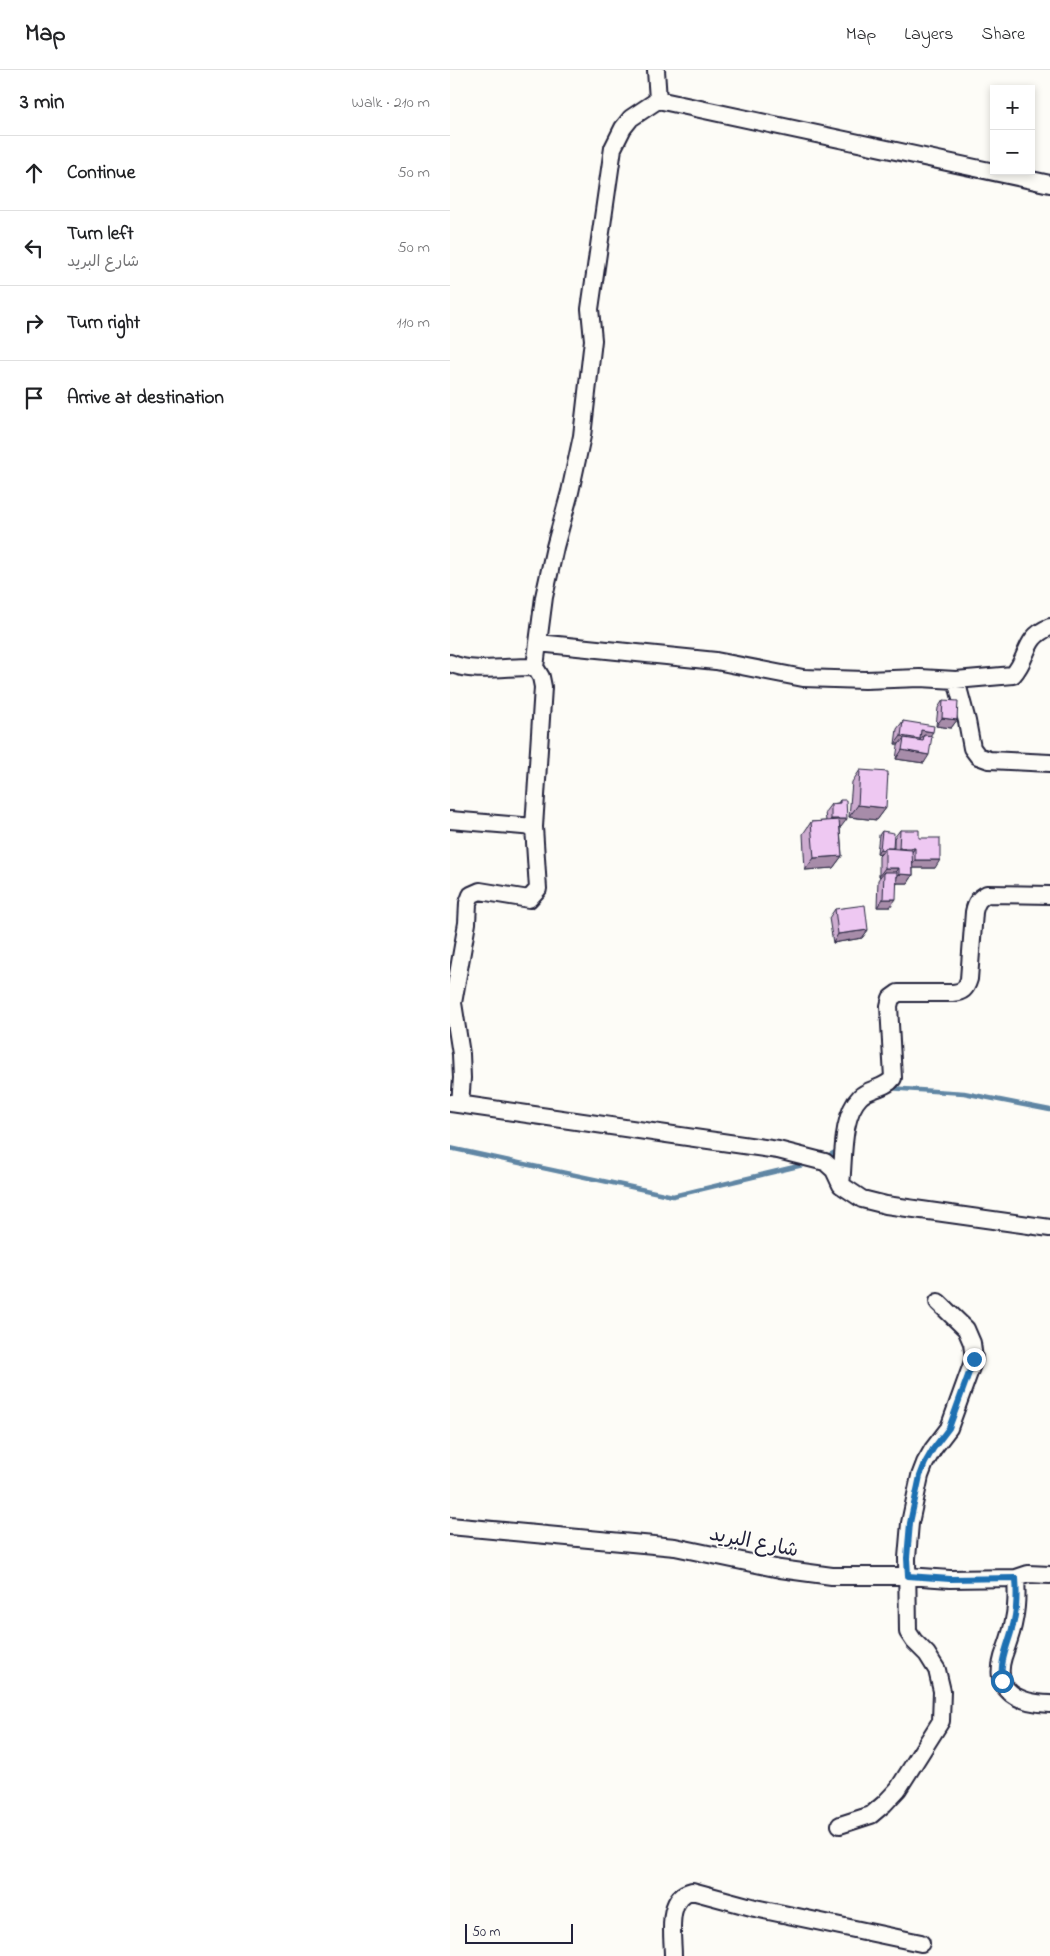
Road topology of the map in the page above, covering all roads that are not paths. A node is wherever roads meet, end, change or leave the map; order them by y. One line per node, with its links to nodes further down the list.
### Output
1 (656, 70): 2 (street)
2 (658, 100): 3 (street); 5 (street)
3 (1050, 184)
4 (1050, 627): 8 (street)
5 (538, 643): 7 (street); 8 (street)
6 (450, 663): 7 (street)
7 (535, 667): 11 (street)
8 (956, 680): 9 (street)
9 (1050, 763)
10 (450, 820): 11 (street)
11 (534, 827): 13 (street)
12 (1050, 895): 15 (street)
13 (451, 1003): 14 (street)
14 (455, 1103): 15 (street)
15 (842, 1184): 16 (street)
16 (1050, 1228)
17 (938, 1302): 20 (street)
18 (450, 1526): 20 (street, شارع البريد)
19 (1050, 1574): 21 (street, شارع البريد)
20 (908, 1576): 21 (street, شارع البريد); 23 (street)
21 (1016, 1578): 22 (street)
22 (1050, 1704)
23 (840, 1825)
24 (921, 1943): 25 (street)
25 (674, 1956)

